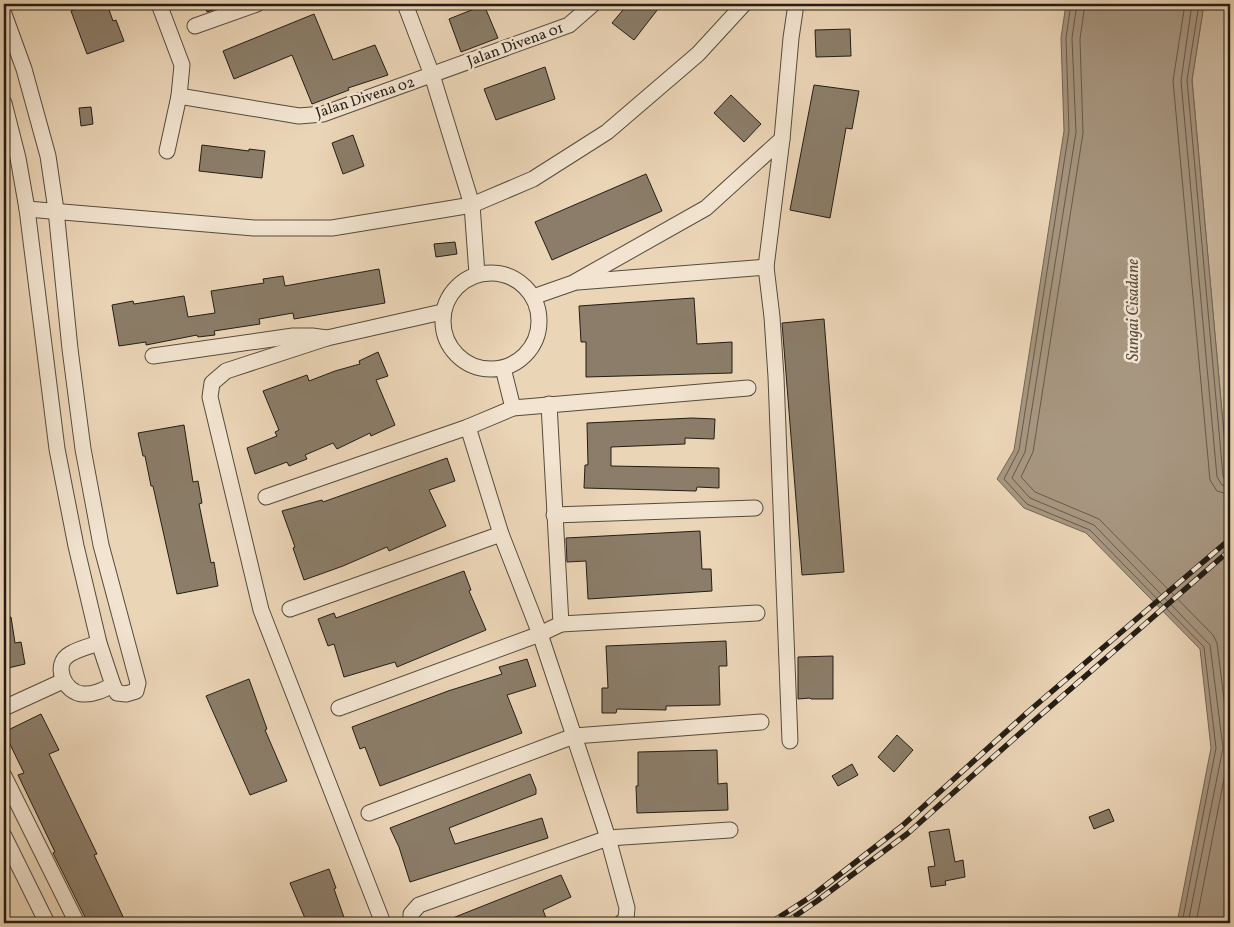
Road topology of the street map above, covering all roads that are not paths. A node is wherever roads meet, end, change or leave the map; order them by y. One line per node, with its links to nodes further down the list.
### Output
1 (159, 4): 10 (street)
2 (257, 4): 8 (street)
3 (405, 4): 9 (street)
4 (593, 4): 9 (street, Jalan Divena 01)
5 (744, 4): 14 (street)
6 (795, 11): 12 (street)
7 (4, 14): 16 (street)
8 (195, 26)
9 (432, 75): 10 (street, Jalan Divena 02); 14 (street)
10 (178, 96): 13 (street)
11 (4, 103): 15 (street)
12 (782, 139): 17 (street); 19 (street)
13 (167, 150)
14 (472, 205): 16 (street); 18 (street)
15 (27, 209): 16 (street); 37 (street)
16 (56, 210): 39 (street)
17 (766, 267): 19 (street); 44 (street)
18 (477, 274): 20 (street); 21 (street)
19 (573, 283): 20 (street)
20 (533, 297): 24 (street)
21 (442, 312): 22 (street); 24 (street)
22 (327, 338): 23 (street); 52 (street)
23 (153, 356)
24 (502, 368): 27 (street)
25 (748, 388): 26 (street)
26 (549, 404): 27 (street); 31 (street)
27 (513, 408): 28 (street)
28 (468, 427): 29 (street); 32 (street)
29 (266, 496)
30 (755, 508): 31 (street)
31 (554, 515): 35 (street)
32 (501, 534): 33 (street); 36 (street)
33 (290, 609)
34 (757, 613): 35 (street)
35 (561, 624): 36 (street)
36 (540, 634): 41 (street); 43 (street)
37 (100, 643): 38 (street); 39 (street)
38 (63, 681): 39 (street); 40 (street)
39 (113, 686)
40 (4, 708)
41 (339, 708)
42 (761, 722): 43 (street)
43 (574, 736): 46 (street); 49 (street)
44 (790, 741)
45 (4, 776): 51 (street)
46 (369, 813)
47 (730, 830): 49 (street)
48 (4, 836): 50 (street)
49 (608, 838): 53 (street); 54 (street)
50 (47, 923)
51 (76, 923)
52 (384, 923)
53 (411, 923)
54 (621, 923)

